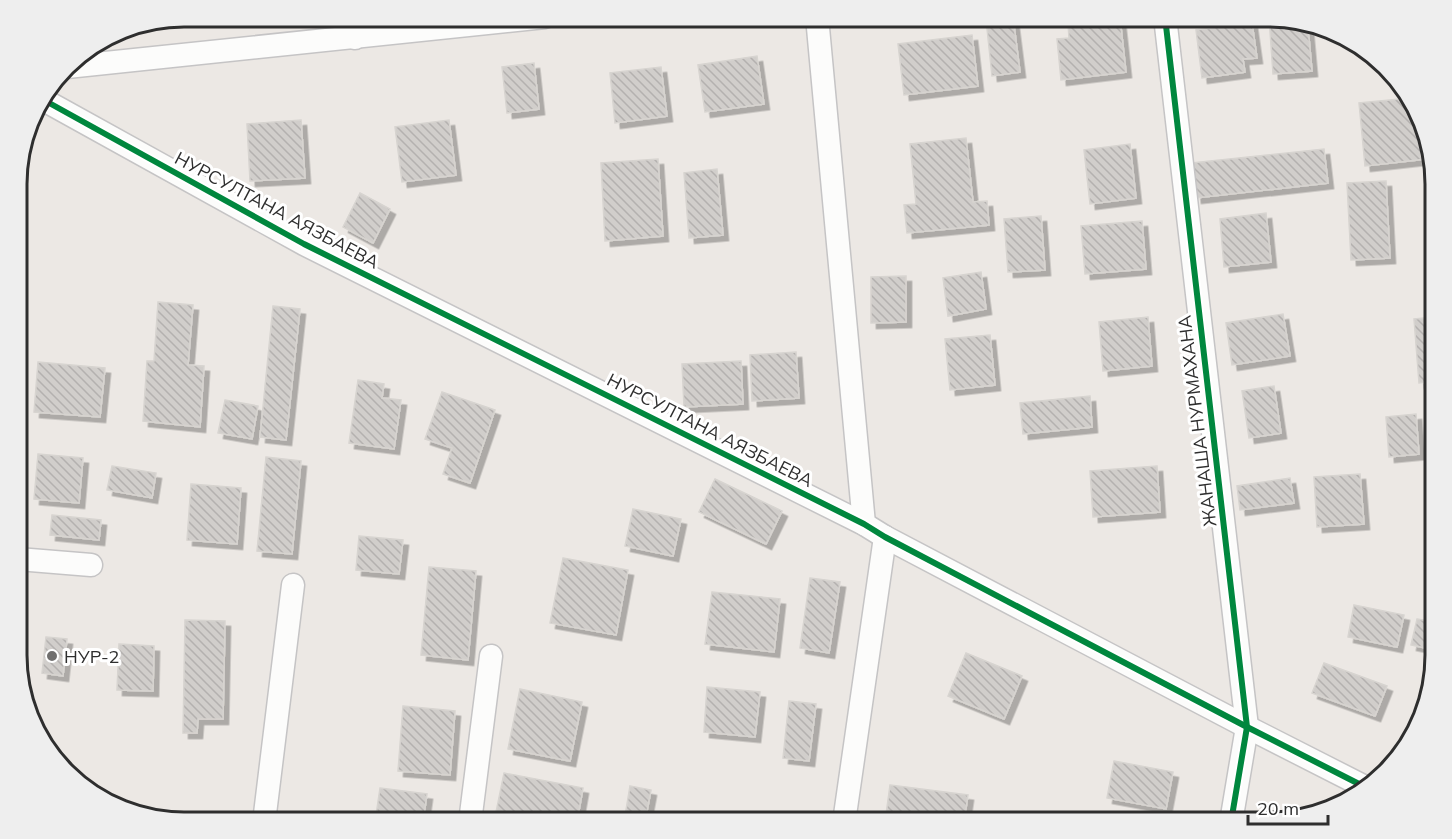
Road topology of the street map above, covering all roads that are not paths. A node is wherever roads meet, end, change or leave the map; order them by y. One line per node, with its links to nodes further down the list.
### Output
1 (356, 27): 4 (street)
2 (818, 27): 6 (street)
3 (1166, 27): 12 (street, ЖАНАША НУРМАХАНА)
4 (81, 65)
5 (50, 103): 6 (street, НУРСУЛТАНА АЯЗБАЕВА)
6 (864, 524): 7 (street, НУРСУЛТАНА АЯЗБАЕВА)
7 (885, 537): 12 (street, НУРСУЛТАНА АЯЗБАЕВА); 16 (street)
8 (27, 561): 9 (street)
9 (91, 566)
10 (293, 585): 14 (street)
11 (491, 656): 15 (street)
12 (1247, 727): 13 (street, НУРСУЛТАНА АЯЗБАЕВА); 17 (street, ЖАНАША НУРМАХАНА)
13 (1358, 784)
14 (265, 812)
15 (471, 812)
16 (845, 812)
17 (1233, 812)

